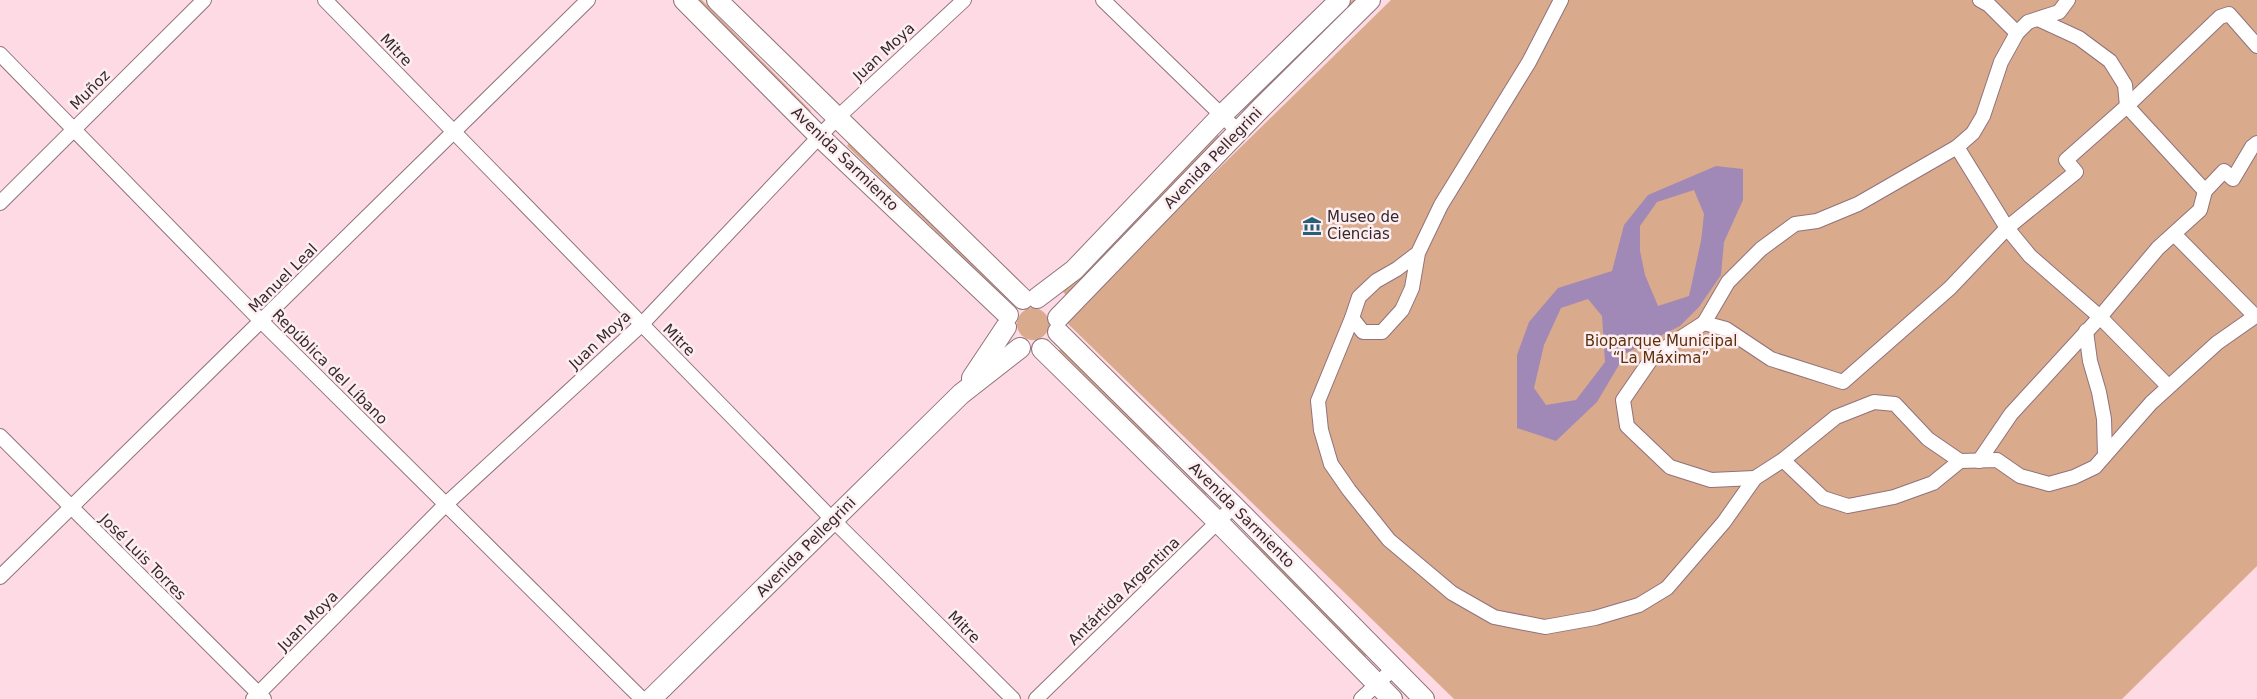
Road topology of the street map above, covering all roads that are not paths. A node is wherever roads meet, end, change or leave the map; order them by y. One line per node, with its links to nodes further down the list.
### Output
1 (325, 0): 22 (street, Mitre)
2 (588, 0): 22 (street, Manuel Leal)
3 (684, 0): 23 (main road, Avenida Sarmiento)
4 (717, 0): 19 (main road, Avenida Sarmiento)
5 (964, 0): 19 (street, Juan Moya)
6 (1103, 0): 18 (street)
7 (1340, 0): 18 (main road, Avenida Pellegrini)
8 (1370, 0): 21 (main road, Avenida Pellegrini)
9 (1561, 0): 30 (street)
10 (1980, 0): 14 (street)
11 (2068, 0): 13 (street)
12 (199, 2): 20 (street, Muñoz)
13 (2040, 20): 14 (street); 17 (street)
14 (2017, 33): 25 (street)
15 (2257, 46): 17 (street)
16 (0, 54): 20 (street, República del Líbano)
17 (2127, 106): 26 (street); 28 (street)
18 (1222, 115): 21 (street); 31 (main road, Avenida Pellegrini)
19 (837, 118): 23 (street, Juan Moya); 31 (main road, Avenida Sarmiento)
20 (73, 130): 27 (street, Muñoz); 36 (street, República del Líbano)
21 (1238, 131): 39 (main road, Avenida Pellegrini)
22 (454, 132): 36 (street, Manuel Leal); 38 (street, Mitre)
23 (820, 137): 35 (main road, Avenida Sarmiento); 38 (street, Juan Moya)
24 (2257, 143): 26 (street)
25 (1957, 147): 28 (street); 37 (street)
26 (2205, 191): 29 (street)
27 (0, 203)
28 (2007, 228): 33 (street); 37 (street)
29 (2174, 234): 32 (street); 33 (street)
30 (1418, 252): 34 (street); 34 (street)
31 (1030, 299): 35 (main road); 39 (main road)
32 (2256, 315): 43 (street)
33 (2100, 317): 40 (street); 43 (street)
34 (1352, 318): 50 (street)
35 (1007, 321): 41 (main road); 44 (main road, Avenida Pellegrini)
36 (262, 322): 51 (street, República del Líbano); 53 (street, Manuel Leal)
37 (1704, 323): 50 (street)
38 (641, 325): 51 (street, Juan Moya); 54 (street, Mitre)
39 (1058, 325): 42 (main road); 52 (main road, Avenida Sarmiento)
40 (2086, 330): 46 (street); 48 (street)
41 (1020, 348): 42 (main road); 44 (main road, Avenida Pellegrini)
42 (1042, 349): 55 (main road, Avenida Sarmiento)
43 (2168, 386): 46 (street)
44 (961, 394): 54 (main road, Avenida Pellegrini)
45 (0, 436): 53 (street, José Luis Torres)
46 (2105, 455): 48 (street)
47 (1783, 460): 49 (street); 49 (street); 50 (street)
48 (1979, 461): 49 (street)
49 (1960, 462)
50 (1755, 478)
51 (445, 505): 59 (street, Juan Moya); 60 (street, República del Líbano)
52 (1234, 506): 55 (street, Antártida Argentina); 57 (main road, Avenida Sarmiento)
53 (71, 509): 56 (street, Manuel Leal); 59 (street, José Luis Torres)
54 (833, 520): 61 (main road, Avenida Pellegrini); 62 (street, Mitre)
55 (1218, 522): 58 (main road, Avenida Sarmiento); 63 (street, Antártida Argentina)
56 (0, 577)
57 (1394, 668): 58 (street); 66 (main road, Avenida Sarmiento)
58 (1377, 684): 64 (street); 65 (main road, Avenida Sarmiento)
59 (259, 697)
60 (642, 699)
61 (651, 699)
62 (1014, 699)
63 (1036, 699)
64 (1362, 699)
65 (1392, 699)
66 (1424, 699)

